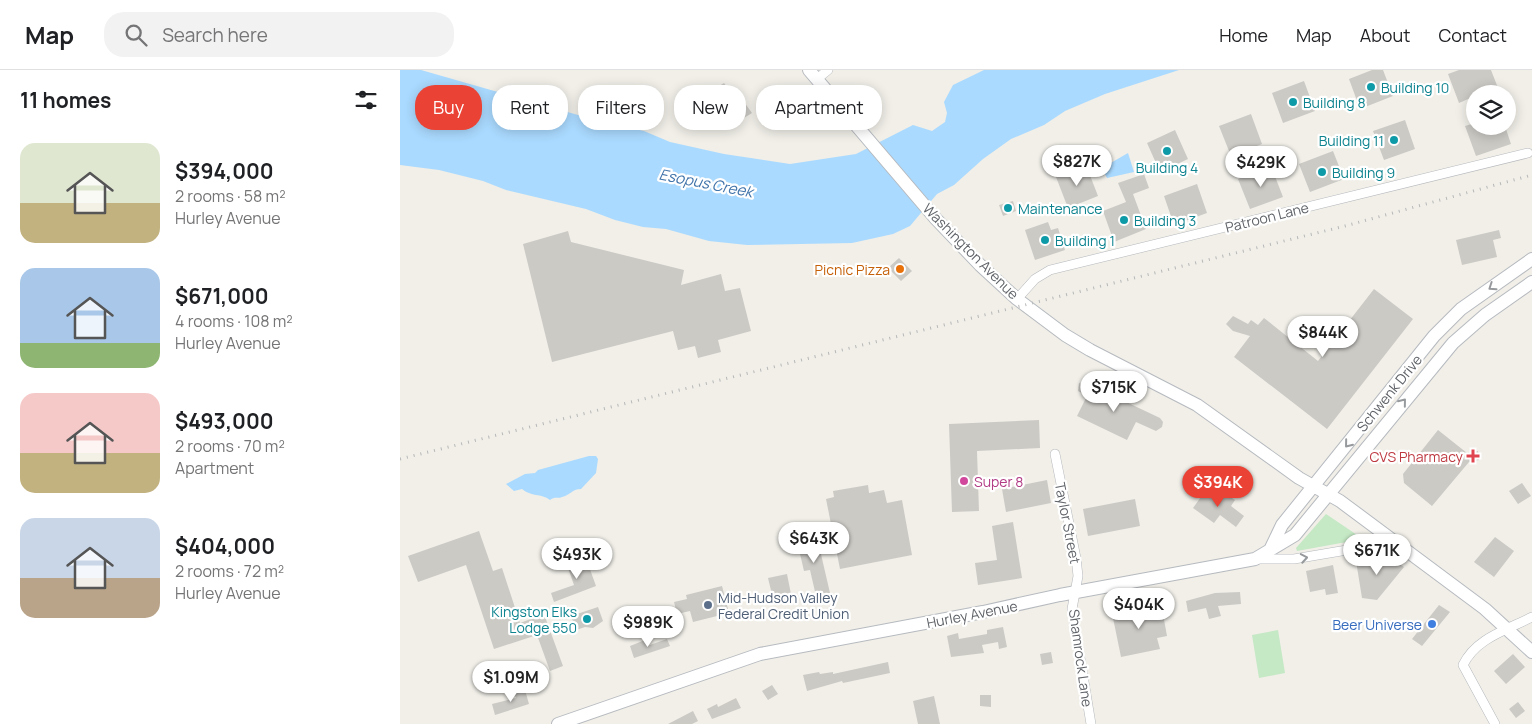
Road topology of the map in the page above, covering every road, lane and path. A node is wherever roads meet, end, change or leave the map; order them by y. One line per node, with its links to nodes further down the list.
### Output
1 (828, 70): 2 (street)
2 (813, 75): 6 (street, Washington Avenue)
3 (1528, 153): 6 (street, Patroon Lane)
4 (1532, 259): 8 (street, Schwenk Drive, one-way to 8)
5 (1532, 282): 9 (street, Schwenk Drive, one-way to 5)
6 (1017, 299): 8 (street, Washington Avenue)
7 (1055, 454): 13 (street, Taylor Street)
8 (1313, 486): 9 (street, Washington Avenue); 11 (street, Schwenk Drive)
9 (1328, 494): 10 (street, Washington Avenue); 11 (street, Schwenk Drive)
10 (1394, 542): 12 (street, Hurley Avenue, one-way to 10); 15 (street, Washington Avenue)
11 (1270, 550): 12 (street, Schwenk Drive)
12 (1255, 558): 13 (street, Hurley Avenue)
13 (1075, 592): 17 (street, Hurley Avenue); 19 (street, Shamrock Lane)
14 (1532, 617): 15 (street)
15 (1507, 629): 16 (street, Washington Avenue); 20 (street)
16 (1532, 652)
17 (574, 721): 18 (street, Hurley Avenue)
18 (558, 724)
19 (1091, 724)
20 (1495, 724)

